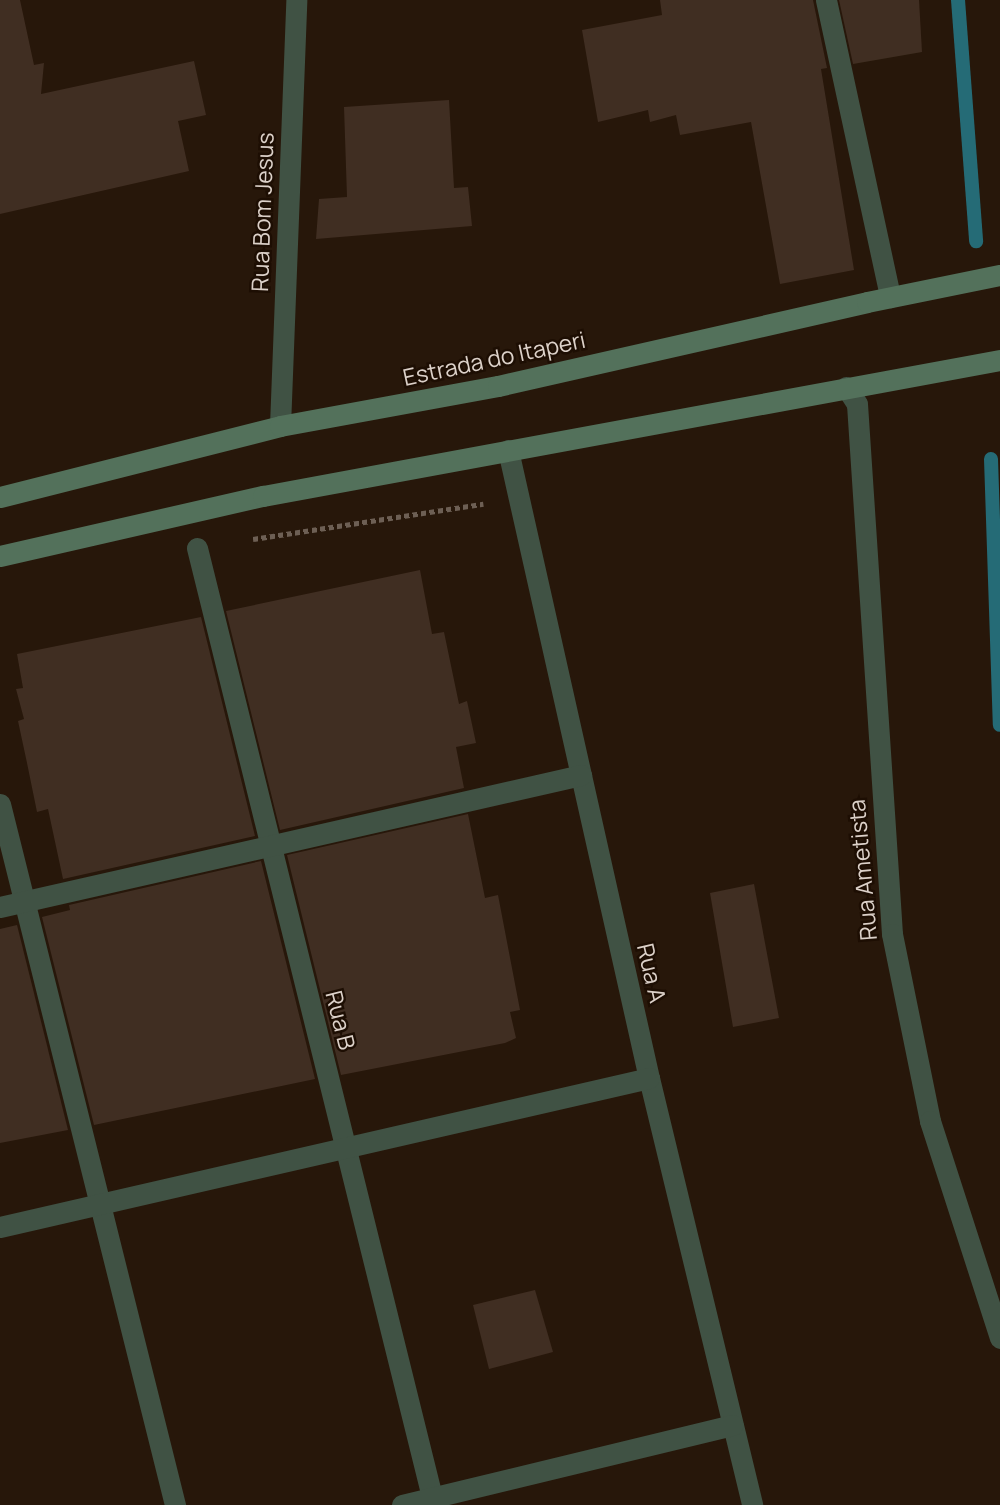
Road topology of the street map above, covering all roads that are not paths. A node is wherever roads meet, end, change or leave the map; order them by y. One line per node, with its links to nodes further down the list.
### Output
1 (296, 0): 7 (street, Rua Bom Jesus)
2 (826, 0): 4 (street)
3 (1000, 275): 4 (street, Estrada do Itaperi)
4 (890, 297): 7 (street, Estrada do Itaperi)
5 (1000, 360): 6 (street)
6 (846, 387): 8 (street); 21 (street, Rua Ametista)
7 (280, 426): 9 (street, Estrada do Itaperi)
8 (508, 450): 11 (street); 12 (street, Rua A)
9 (0, 497)
10 (197, 548): 14 (street, Rua B)
11 (0, 556)
12 (581, 775): 14 (street); 17 (street, Rua A)
13 (0, 804): 15 (street)
14 (271, 845): 15 (street); 18 (street, Rua B)
15 (24, 902): 16 (street); 19 (street)
16 (0, 907)
17 (649, 1078): 18 (street); 22 (street, Rua A)
18 (346, 1148): 19 (street); 23 (street, Rua B)
19 (100, 1204): 20 (street); 24 (street)
20 (0, 1227)
21 (1000, 1338)
22 (732, 1425): 23 (street); 26 (street, Rua A)
23 (433, 1501): 25 (street)
24 (175, 1505)
25 (402, 1505)
26 (752, 1505)

